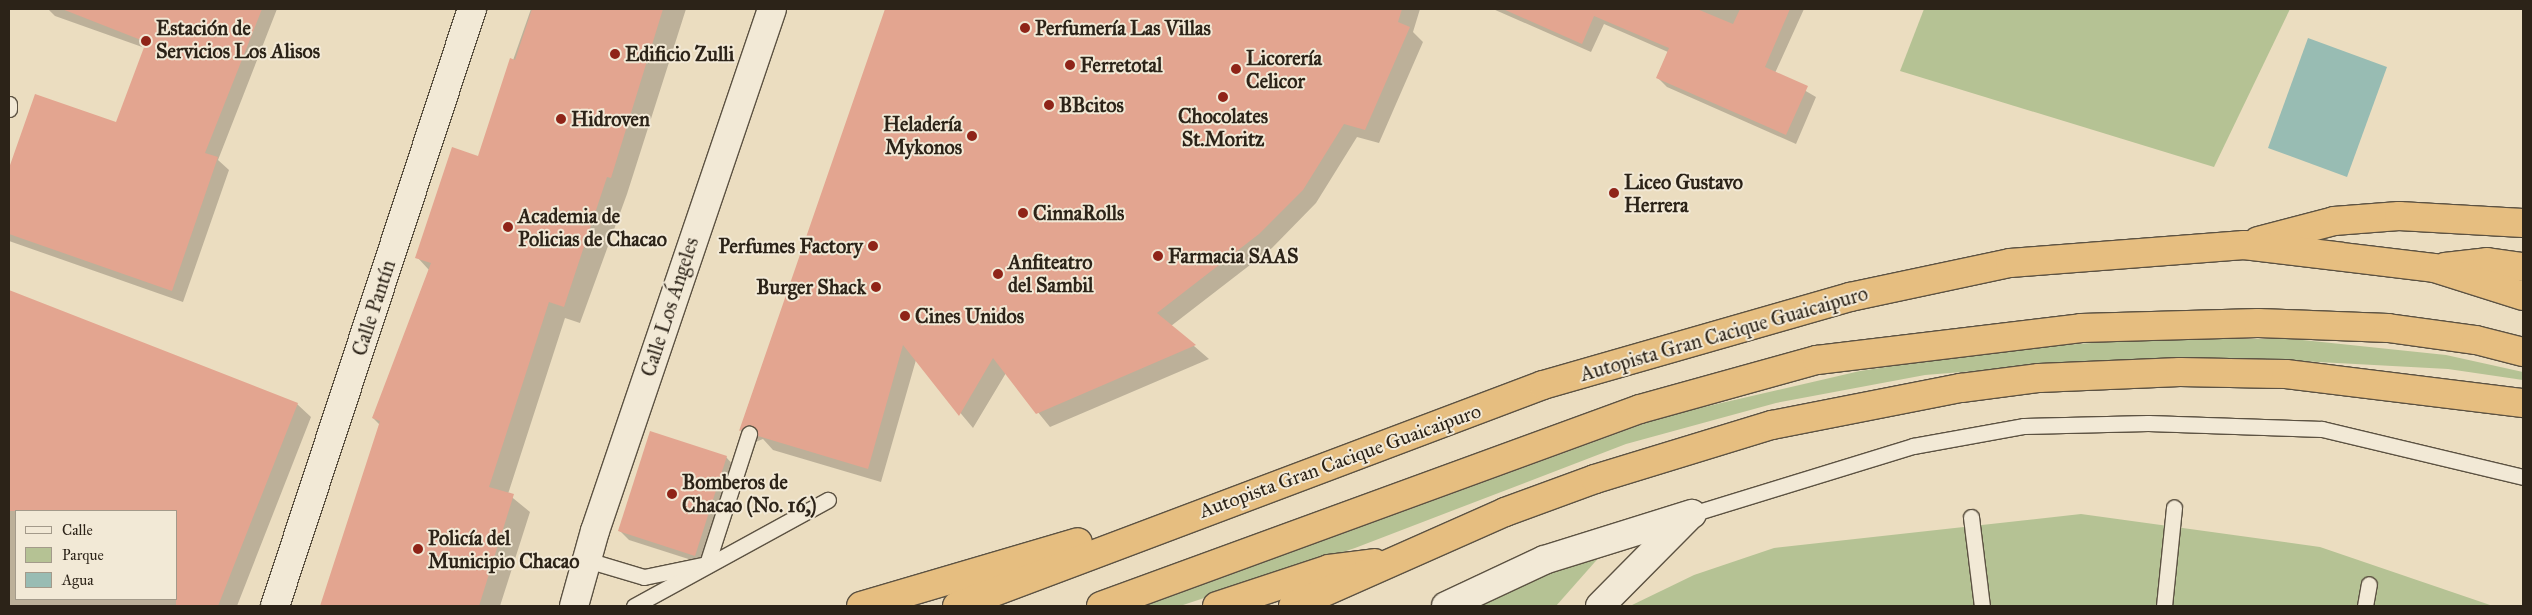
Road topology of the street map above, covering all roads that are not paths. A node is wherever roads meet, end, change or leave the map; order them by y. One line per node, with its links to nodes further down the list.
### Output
1 (472, 9): 23 (street, Calle Pantín)
2 (772, 9): 20 (street, Calle Los Ángeles)
3 (9, 104): 4 (lane)
4 (9, 109)
5 (2523, 223): 6 (highway)
6 (2244, 245): 8 (highway, Autopista Gran Cacique Guaicaipuro); 14 (highway, Autopista Gran Cacique Guaicaipuro)
7 (2523, 267): 8 (highway)
8 (2434, 268): 9 (highway, Autopista Gran Cacique Guaicaipuro)
9 (2523, 296)
10 (2523, 352): 28 (highway)
11 (2516, 406): 19 (highway)
12 (750, 434): 21 (lane)
13 (2523, 477): 17 (lane)
14 (1264, 488): 26 (highway); 27 (highway, Autopista Gran Cacique Guaicaipuro)
15 (828, 500): 21 (lane)
16 (2174, 508): 35 (lane)
17 (1692, 514): 32 (street); 33 (street)
18 (1970, 517): 34 (lane)
19 (1398, 559): 29 (highway); 30 (highway); 31 (highway)
20 (587, 560): 21 (lane); 24 (street, Calle Los Ángeles)
21 (707, 564): 25 (lane)
22 (2369, 584): 36 (lane)
23 (275, 606)
24 (574, 606)
25 (634, 606)
26 (861, 606)
27 (957, 606)
28 (1101, 606)
29 (1217, 606)
30 (1293, 606)
31 (1345, 606)
32 (1446, 606)
33 (1600, 606)
34 (1982, 606)
35 (2164, 606)
36 (2365, 606)

